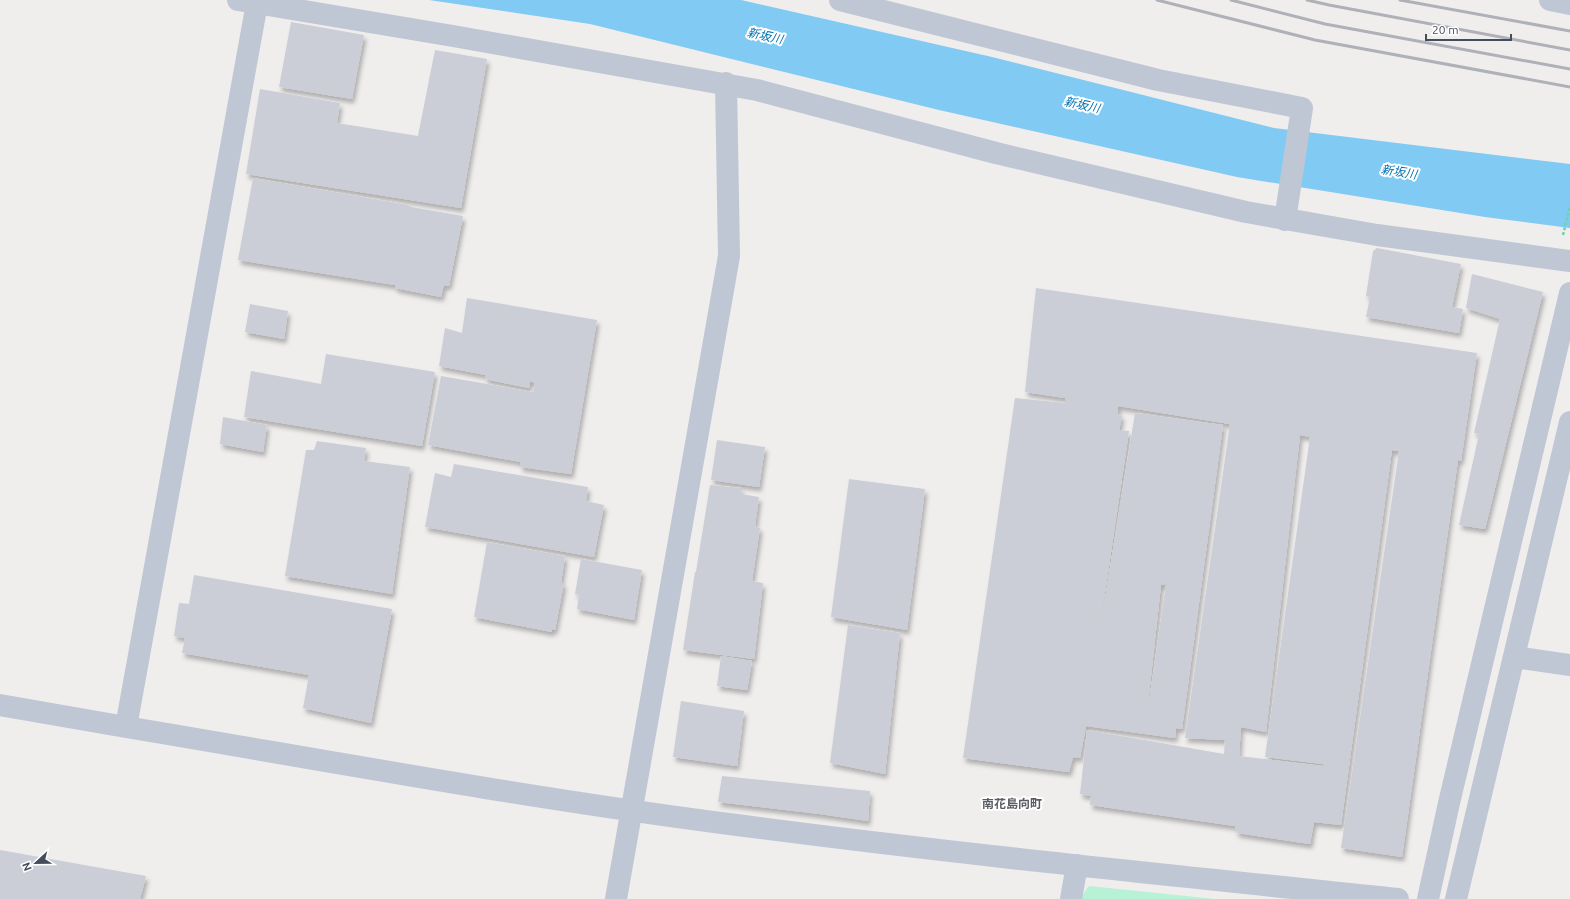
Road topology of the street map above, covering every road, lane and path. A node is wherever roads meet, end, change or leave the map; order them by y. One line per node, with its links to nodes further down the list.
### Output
1 (840, 0): 6 (street)
2 (1550, 0): 4 (street)
3 (248, 2): 5 (street); 14 (street)
4 (1570, 4)
5 (726, 83): 6 (street); 15 (street)
6 (1285, 220): 7 (street)
7 (1570, 261)
8 (1570, 292): 20 (street)
9 (1570, 422): 10 (street)
10 (1565, 466): 11 (street)
11 (1514, 657): 12 (street); 21 (street)
12 (1570, 665)
13 (0, 705): 14 (street)
14 (126, 727): 15 (street)
15 (631, 811): 16 (street); 17 (street)
16 (1077, 865): 18 (street); 19 (street)
17 (616, 899)
18 (1071, 899)
19 (1398, 899)
20 (1428, 899)
21 (1456, 899)

